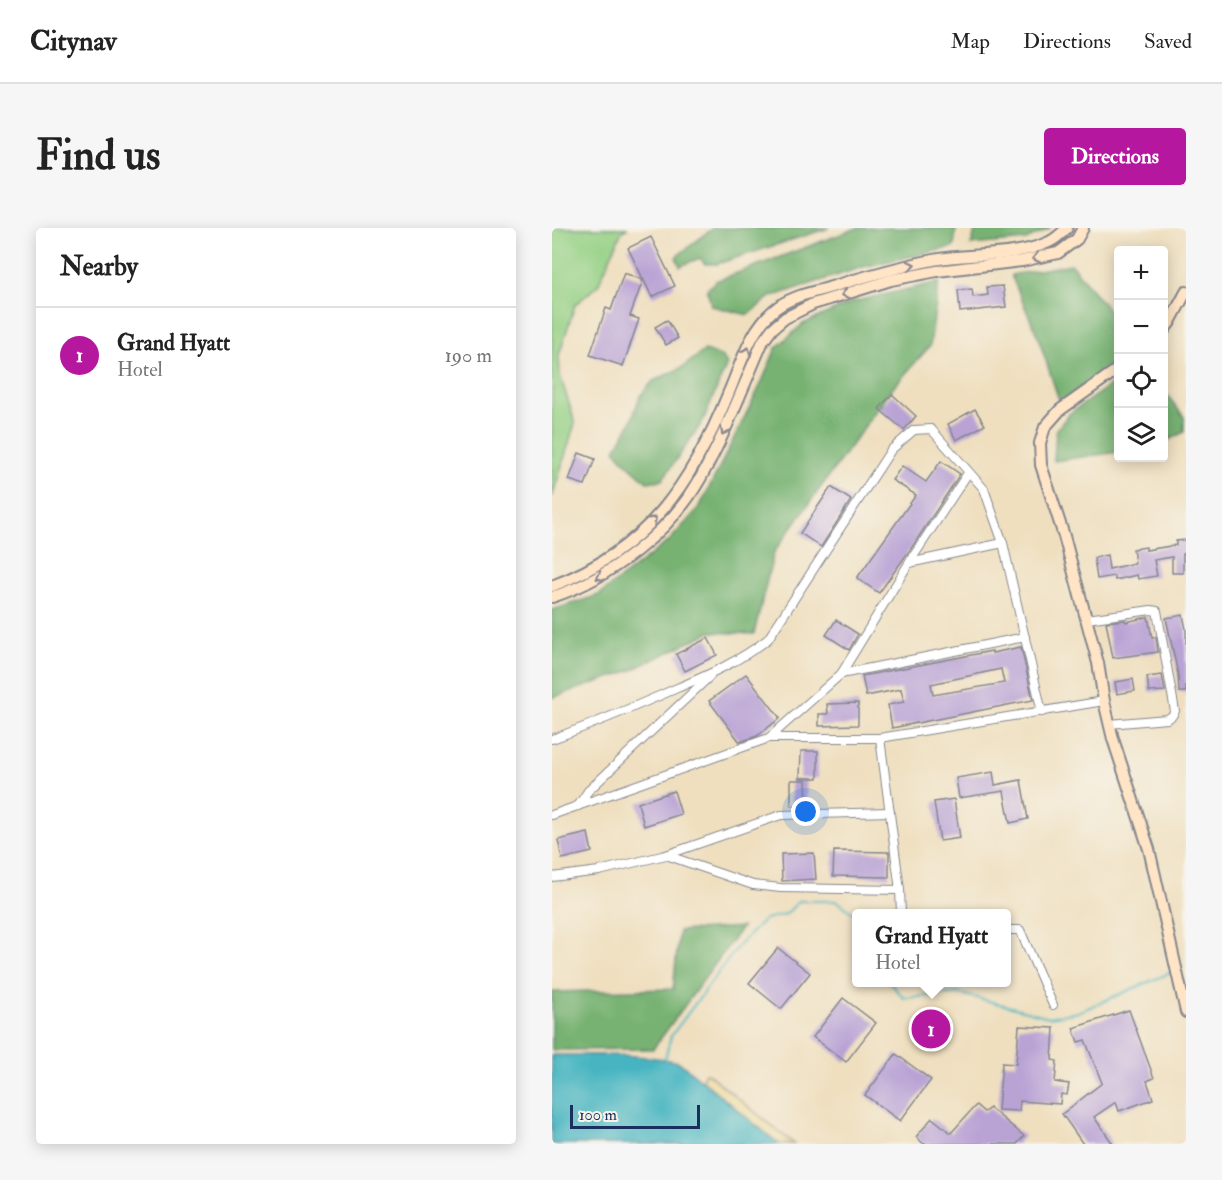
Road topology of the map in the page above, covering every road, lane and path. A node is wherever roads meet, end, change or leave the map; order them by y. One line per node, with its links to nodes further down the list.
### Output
1 (1067, 228): 9 (main road, one-way to 1)
2 (1083, 228): 10 (main road, one-way to 10)
3 (1186, 292): 4 (main road)
4 (1168, 325)
5 (1114, 372): 11 (main road)
6 (968, 472): 7 (street); 8 (street); 13 (street)
7 (1003, 543): 8 (street); 12 (street)
8 (909, 562): 14 (street)
9 (552, 586)
10 (552, 597)
11 (1087, 620): 15 (main road); 17 (street)
12 (1025, 637): 14 (street); 16 (street)
13 (716, 671): 20 (street); 21 (street)
14 (841, 674): 18 (street)
15 (1104, 700): 16 (street); 17 (main road)
16 (1042, 712): 19 (street)
17 (1108, 724): 30 (main road)
18 (769, 738): 19 (street); 21 (street)
19 (880, 738): 22 (street)
20 (552, 740)
21 (577, 806): 23 (street)
22 (890, 812): 24 (street); 26 (street)
23 (552, 815)
24 (666, 855): 25 (street); 26 (street)
25 (552, 877)
26 (900, 890): 27 (street)
27 (901, 909)
28 (1011, 930): 29 (street)
29 (1053, 1005)
30 (1186, 1012)

